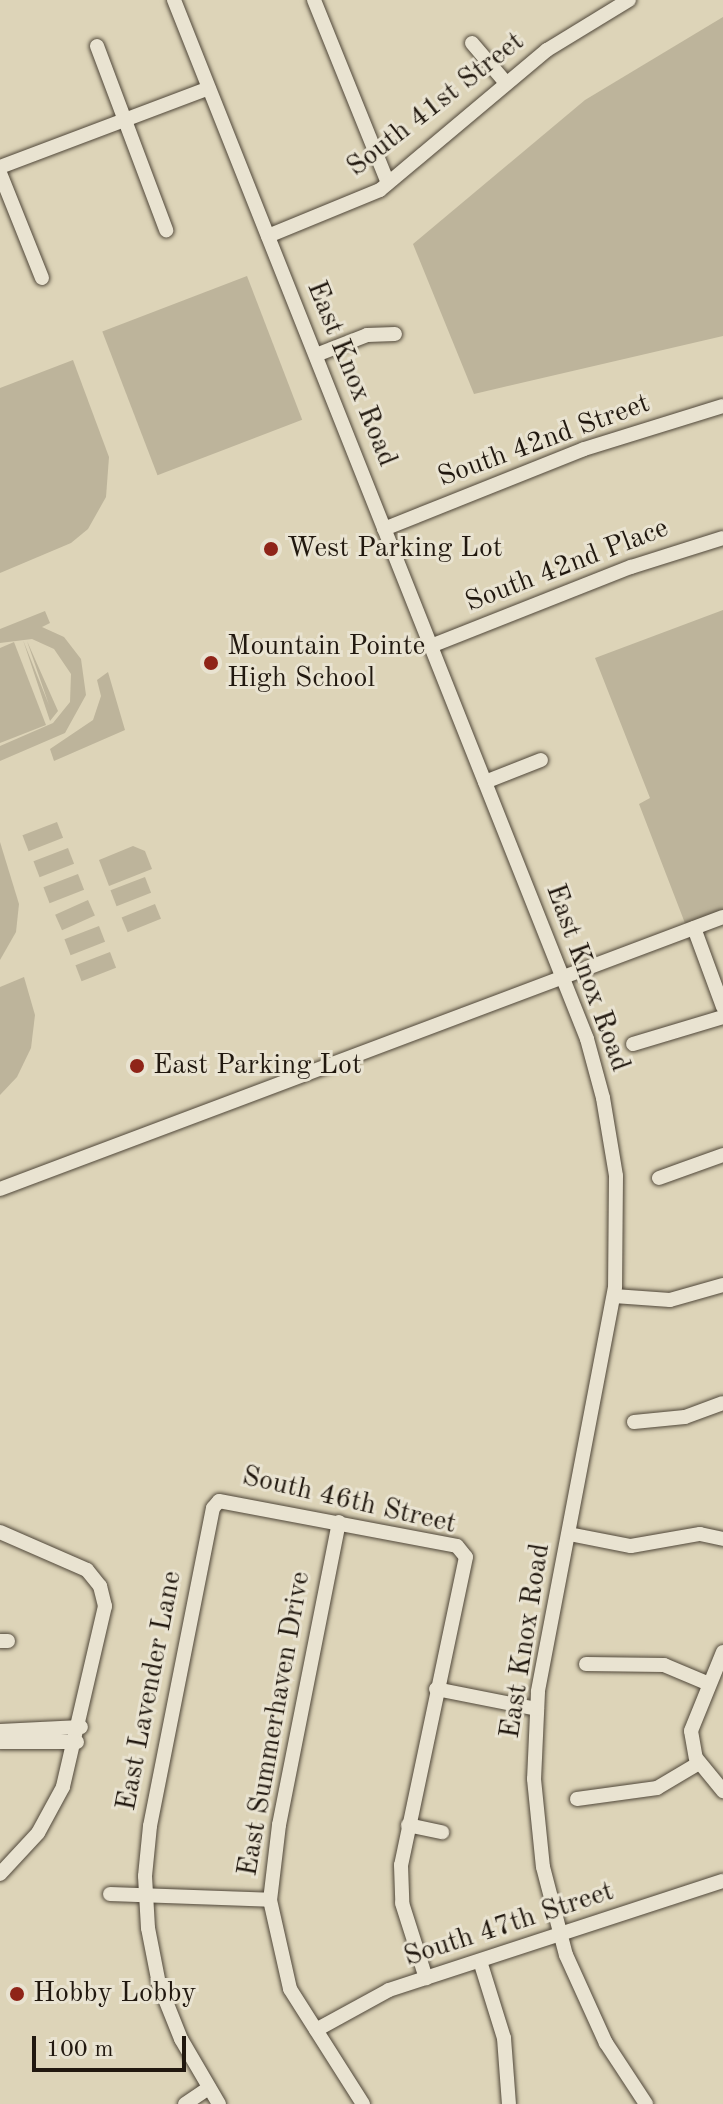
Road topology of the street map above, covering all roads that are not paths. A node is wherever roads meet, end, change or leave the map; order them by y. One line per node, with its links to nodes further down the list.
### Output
1 (174, 0): 7 (street, East Knox Road)
2 (314, 0): 11 (street)
3 (629, 0): 6 (street, South 41st Street)
4 (472, 43): 6 (street)
5 (97, 46): 8 (street)
6 (506, 83): 11 (street, South 41st Street)
7 (209, 88): 8 (street); 13 (street, East Knox Road)
8 (125, 121): 9 (street); 12 (street)
9 (0, 167)
10 (0, 173): 14 (street)
11 (388, 183): 13 (street, South 41st Street)
12 (166, 230)
13 (268, 236): 16 (street, East Knox Road)
14 (42, 278)
15 (395, 334): 16 (street)
16 (316, 355): 18 (street, East Knox Road)
17 (723, 406): 18 (street, South 42nd Street)
18 (384, 529): 20 (street, East Knox Road)
19 (723, 538): 20 (street, South 42nd Place)
20 (431, 646): 22 (street, East Knox Road)
21 (541, 760): 22 (street)
22 (485, 782): 25 (street, East Knox Road)
23 (723, 917): 24 (street)
24 (694, 928): 25 (street); 26 (street)
25 (563, 977): 31 (street); 33 (street, East Knox Road)
26 (723, 1007)
27 (723, 1017): 28 (street)
28 (633, 1044)
29 (723, 1155): 30 (street)
30 (659, 1178)
31 (0, 1189)
32 (723, 1285): 33 (street)
33 (614, 1296): 39 (street, East Knox Road)
34 (723, 1403): 35 (street)
35 (634, 1422)
36 (219, 1501): 37 (street, South 46th Street); 58 (street, East Lavender Lane)
37 (339, 1522): 44 (street, South 46th Street); 59 (street, East Summerhaven Drive)
38 (0, 1532): 46 (street)
39 (569, 1534): 40 (street); 45 (street, East Knox Road)
40 (723, 1539)
41 (723, 1652): 43 (street)
42 (586, 1664): 43 (street)
43 (709, 1684): 50 (street)
44 (436, 1689): 45 (street); 53 (street)
45 (537, 1709): 60 (street, East Knox Road)
46 (81, 1727): 47 (street); 49 (street)
47 (0, 1731)
48 (0, 1742): 49 (street)
49 (77, 1742): 55 (street)
50 (699, 1763): 51 (street); 52 (street)
51 (723, 1791)
52 (577, 1799)
53 (408, 1825): 54 (street); 62 (street)
54 (442, 1832)
55 (0, 1874)
56 (723, 1881): 60 (street, South 47th Street)
57 (110, 1894): 58 (street)
58 (146, 1894): 59 (street); 64 (street, East Lavender Lane)
59 (270, 1900): 63 (street, East Summerhaven Drive)
60 (560, 1936): 61 (street, South 47th Street); 69 (street, East Knox Road)
61 (480, 1961): 62 (street, South 47th Street); 68 (street)
62 (426, 1978): 63 (street, South 47th Street)
63 (316, 2030): 67 (street, East Summerhaven Drive)
64 (209, 2088): 65 (street); 66 (street, East Lavender Lane)
65 (185, 2104)
66 (219, 2104)
67 (363, 2104)
68 (509, 2104)
69 (646, 2104)

